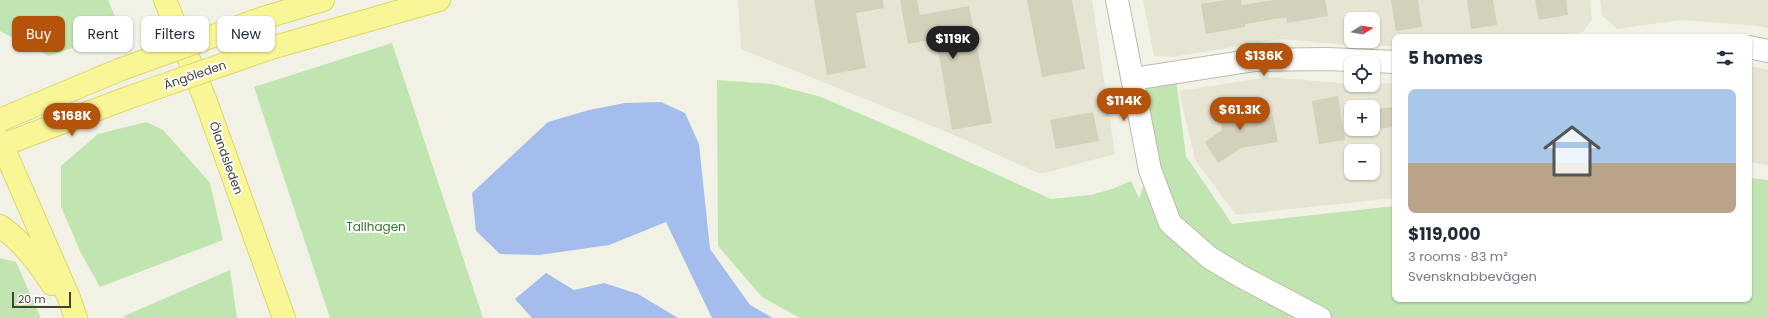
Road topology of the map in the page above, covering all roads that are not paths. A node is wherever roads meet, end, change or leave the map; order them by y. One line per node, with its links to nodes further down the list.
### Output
1 (165, 0): 14 (main road, Ölandsleden)
2 (323, 0): 9 (main road, bridge)
3 (439, 0): 10 (main road, Ängöleden, bridge)
4 (1117, 0): 8 (street)
5 (1752, 47): 6 (street)
6 (1768, 50)
7 (1392, 62): 8 (street)
8 (1132, 78): 15 (street)
9 (0, 120)
10 (1, 144): 13 (main road)
11 (0, 226): 12 (main road)
12 (72, 318)
13 (76, 318)
14 (284, 318)
15 (1320, 318)

